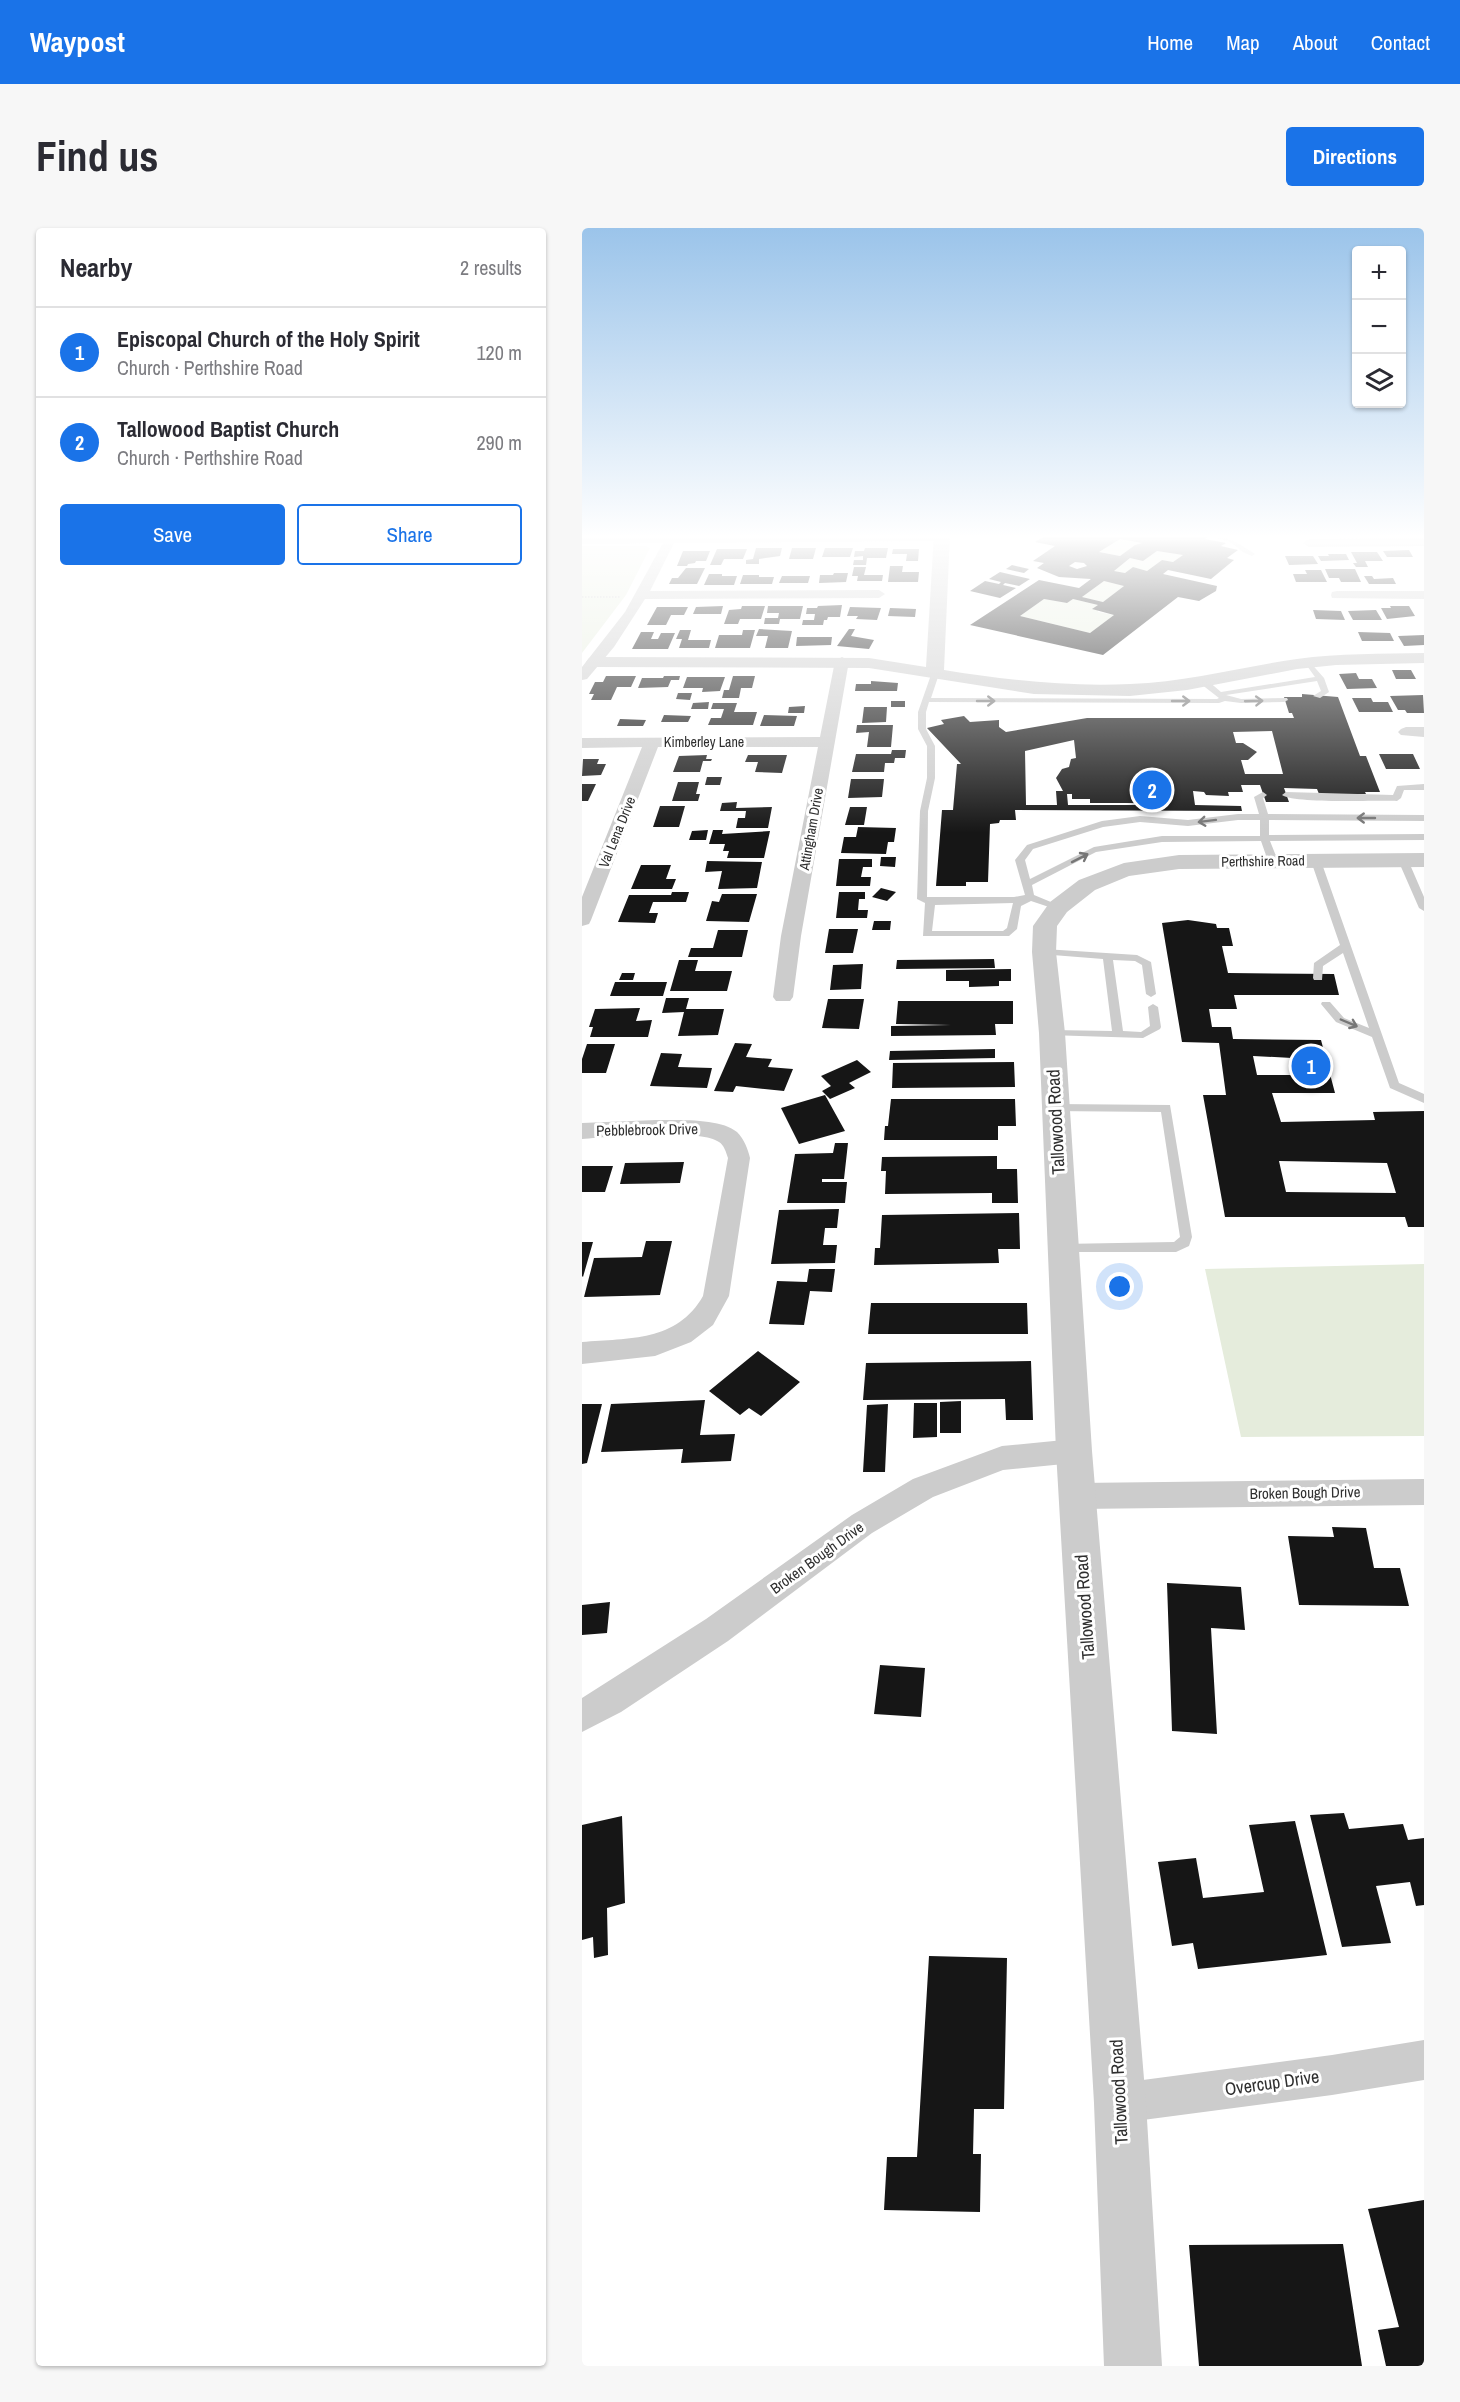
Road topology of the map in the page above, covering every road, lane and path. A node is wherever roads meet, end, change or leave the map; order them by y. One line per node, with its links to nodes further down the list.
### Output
1 (618, 634): 5 (street)
2 (937, 634): 7 (street)
3 (1424, 658): 6 (street)
4 (842, 661): 5 (street); 7 (street); 16 (street, Attingham Drive)
5 (595, 662): 8 (street)
6 (1309, 668): 9 (street); 10 (lane); 11 (lane)
7 (935, 674): 9 (street); 12 (lane)
8 (582, 676)
9 (1204, 682): 10 (lane)
10 (1222, 696): 12 (lane, one-way to 10); 13 (lane, one-way to 13)
11 (1317, 696)
12 (927, 700): 31 (lane)
13 (1284, 700)
14 (1406, 732): 15 (street)
15 (1424, 732)
16 (826, 742): 18 (street, Kimberley Lane); 39 (street, Attingham Drive)
17 (582, 743): 18 (street, Kimberley Lane)
18 (652, 743): 33 (street, Val Lena Drive)
19 (1424, 788): 21 (lane)
20 (1263, 795): 23 (lane)
21 (1287, 795)
22 (1424, 818): 23 (lane, one-way to 23)
23 (1265, 819): 24 (lane); 30 (lane, one-way to 30)
24 (1264, 837): 25 (lane); 27 (lane); 30 (lane, one-way to 24)
25 (1424, 837)
26 (1413, 860): 28 (street, Perthshire Road); 32 (lane)
27 (1273, 861): 28 (street, Perthshire Road); 29 (street, Perthshire Road)
28 (1316, 861): 34 (lane)
29 (1104, 878): 30 (street, Tallowood Road)
30 (1038, 896): 31 (lane); 31 (lane); 35 (street, Tallowood Road)
31 (930, 902)
32 (1424, 908)
33 (582, 920)
34 (1346, 946): 37 (lane); 44 (lane)
35 (1044, 952): 36 (lane); 42 (street, Tallowood Road)
36 (1108, 957): 38 (lane); 43 (lane)
37 (1318, 978)
38 (1151, 994)
39 (783, 998)
40 (1326, 1004): 44 (lane, one-way to 44)
41 (1153, 1007): 43 (lane)
42 (1052, 1033): 43 (lane); 46 (street, Tallowood Road)
43 (1118, 1034)
44 (1377, 1035): 45 (lane)
45 (1424, 1099)
46 (1054, 1108): 48 (street, Tallowood Road); 48 (lane)
47 (582, 1131): 49 (street, Pebblebrook Drive)
48 (1062, 1249): 50 (street, Tallowood Road)
49 (582, 1353)
50 (1074, 1451): 52 (street, Tallowood Road); 53 (street, Broken Bough Drive)
51 (1424, 1492): 52 (street, Broken Bough Drive)
52 (1078, 1496): 55 (street, Tallowood Road)
53 (582, 1716)
54 (1424, 2060): 55 (street, Overcup Drive)
55 (1120, 2103): 56 (street, Tallowood Road)
56 (1132, 2366)

